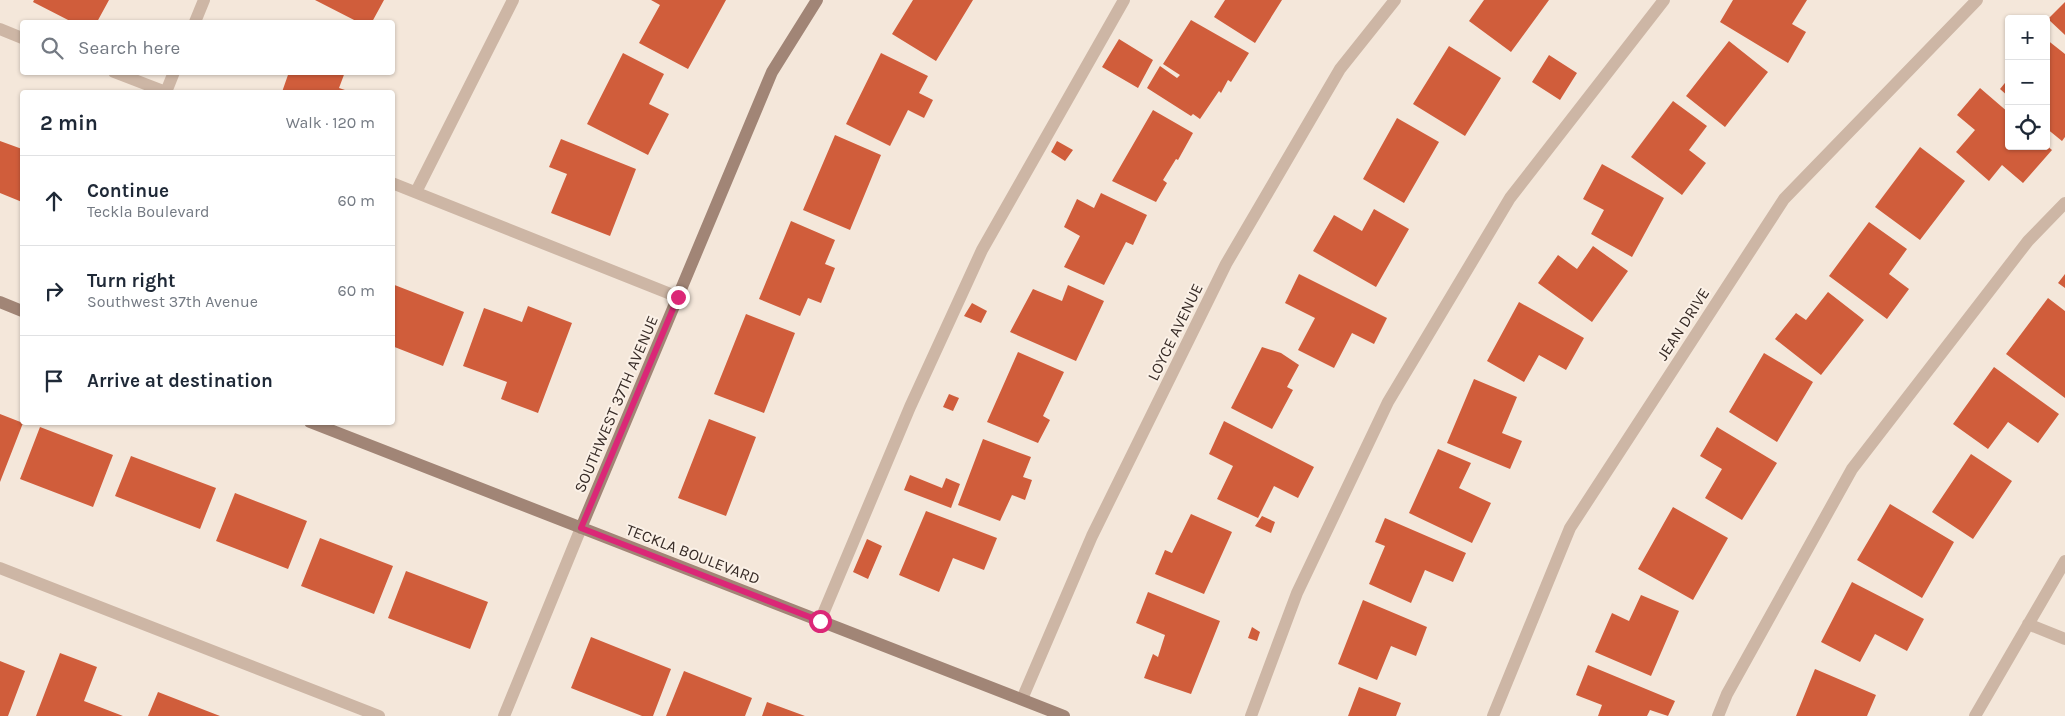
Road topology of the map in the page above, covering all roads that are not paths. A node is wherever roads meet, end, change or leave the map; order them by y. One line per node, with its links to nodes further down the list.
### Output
1 (204, 0): 8 (street)
2 (513, 0): 16 (street)
3 (817, 0): 18 (main road, SOUTHWEST 37TH AVENUE)
4 (1124, 0): 25 (street)
5 (1396, 0): 28 (street, LOYCE AVENUE)
6 (1664, 0): 32 (street)
7 (1977, 0): 33 (street, JEAN DRIVE)
8 (196, 20)
9 (0, 29): 10 (street)
10 (20, 37)
11 (122, 75): 13 (street)
12 (173, 75): 14 (street)
13 (161, 90)
14 (167, 90)
15 (395, 184): 16 (street)
16 (416, 192): 18 (street)
17 (2065, 202): 34 (street)
18 (678, 297): 22 (main road, SOUTHWEST 37TH AVENUE)
19 (0, 302): 20 (main road)
20 (20, 310)
21 (318, 425): 22 (main road, TECKLA BOULEVARD)
22 (581, 528): 25 (main road, TECKLA BOULEVARD); 30 (street, SOUTHWEST 37TH AVENUE)
23 (2065, 561): 26 (street)
24 (0, 568): 29 (street)
25 (820, 621): 28 (main road, TECKLA BOULEVARD)
26 (2028, 624): 27 (street); 35 (street)
27 (2065, 639)
28 (1022, 699): 31 (main road, TECKLA BOULEVARD)
29 (379, 716)
30 (504, 716)
31 (1064, 716)
32 (1251, 716)
33 (1493, 716)
34 (1718, 716)
35 (1975, 716)

